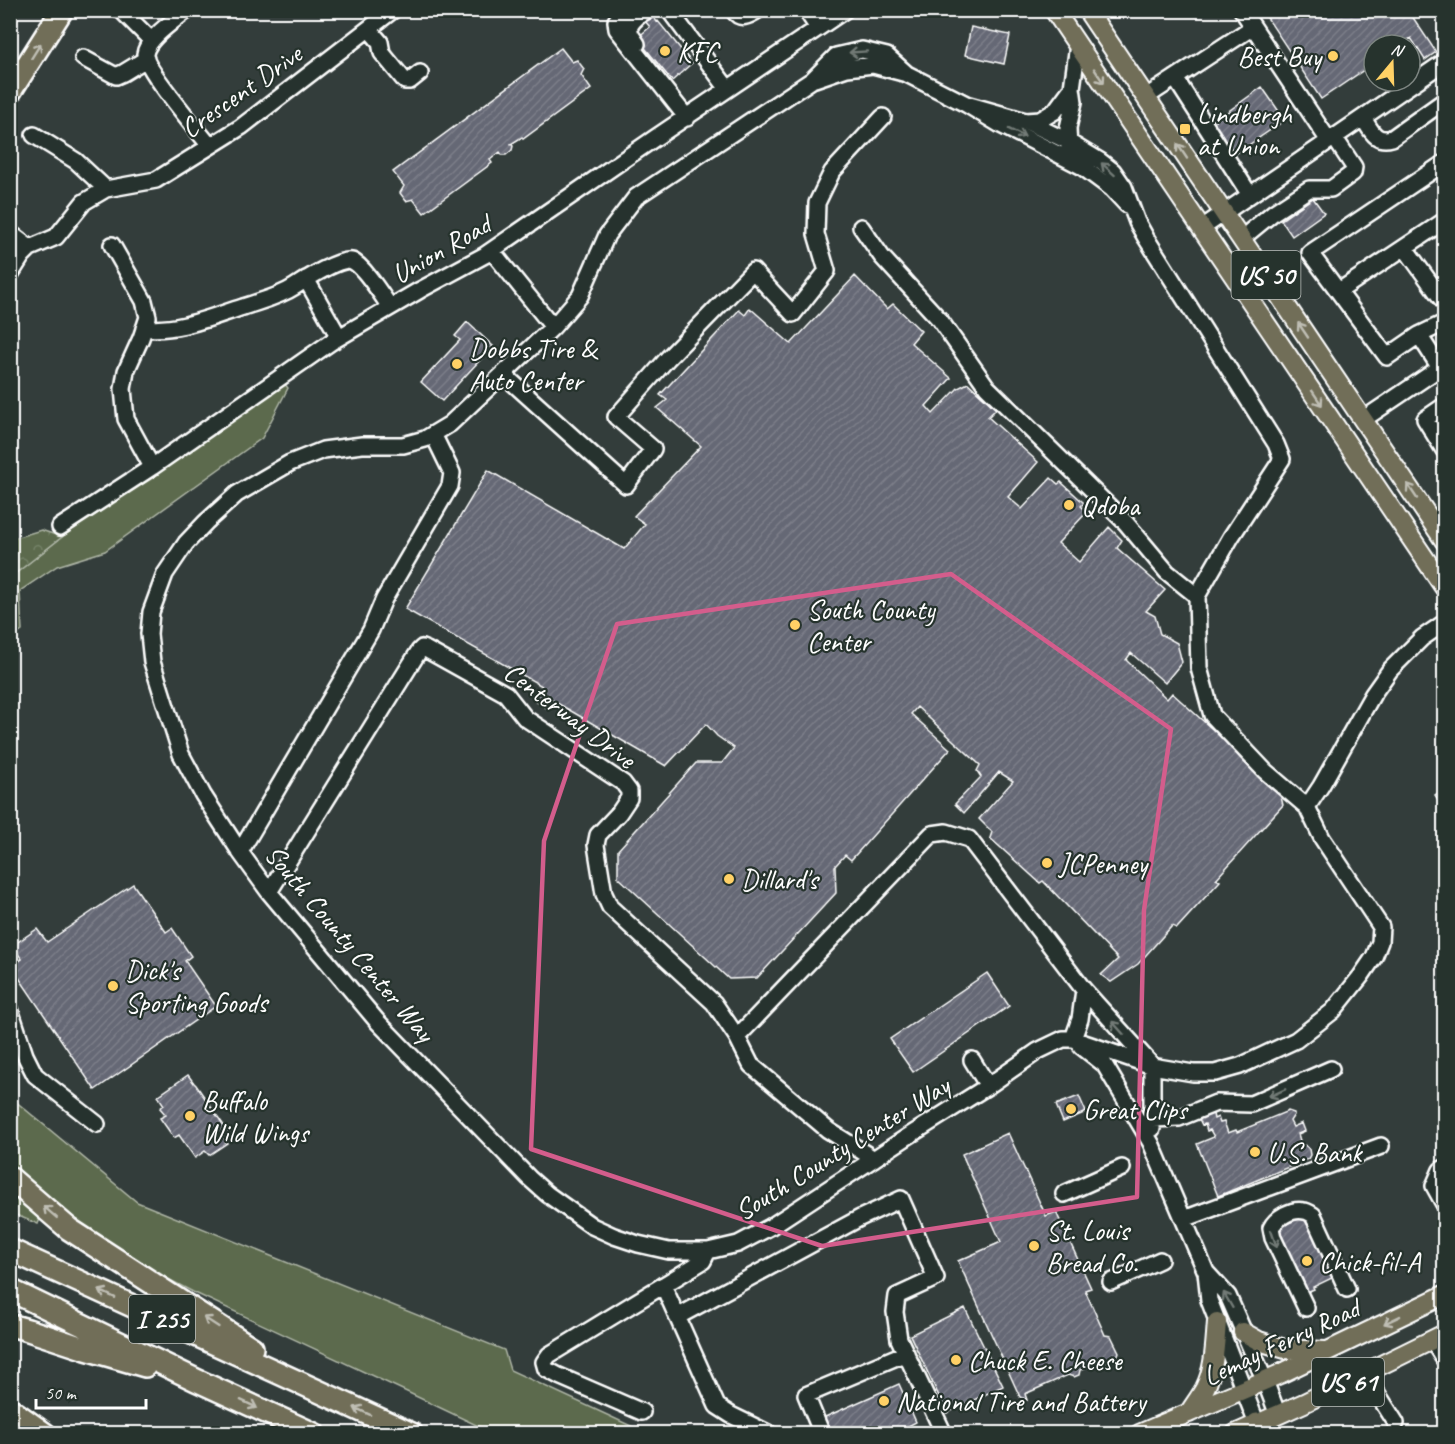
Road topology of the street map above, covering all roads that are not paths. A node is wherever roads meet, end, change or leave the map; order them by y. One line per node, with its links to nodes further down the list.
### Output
1 (62, 10): 30 (highway, one-way to 1)
2 (121, 10): 19 (street)
3 (187, 10): 19 (street)
4 (393, 10): 18 (street, Crescent Drive)
5 (627, 10): 26 (street)
6 (648, 10): 26 (street)
7 (656, 10): 21 (street)
8 (669, 10): 21 (street)
9 (733, 10): 10 (street)
10 (758, 10)
11 (806, 10): 17 (street)
12 (845, 10): 17 (street, Union Road)
13 (1054, 10): 20 (main road, US 50)
14 (1087, 10): 31 (main road, US 50)
15 (1242, 10): 16 (street)
16 (1253, 27): 27 (street); 39 (street)
17 (818, 28): 29 (street, Union Road)
18 (369, 29): 25 (street); 41 (street, Crescent Drive)
19 (151, 40): 23 (street)
20 (1078, 45): 28 (street); 50 (main road, US 50, one-way to 50)
21 (696, 46): 29 (street)
22 (83, 58): 23 (street)
23 (146, 59): 41 (street)
24 (1444, 62): 36 (street)
25 (420, 74)
26 (656, 78): 34 (street)
27 (1175, 78): 31 (street); 45 (street)
28 (1072, 88): 37 (street); 40 (street)
29 (728, 89): 34 (street, Union Road)
30 (10, 92)
31 (1146, 98): 47 (main road, US 50, one-way to 31)
32 (1444, 101): 36 (street)
33 (966, 104): 37 (street, South County Center Way); 42 (street, South County Center Way, one-way to 42); 64 (street, South County Center Way)
34 (687, 117): 56 (street, Union Road)
35 (883, 117): 69 (street)
36 (1363, 118): 39 (street)
37 (1026, 121): 40 (street, South County Center Way)
38 (34, 135): 44 (street)
39 (1331, 139): 45 (street); 52 (street)
40 (1067, 141): 42 (street); 46 (street, South County Center Way, one-way to 40)
41 (210, 146): 44 (street, Crescent Drive)
42 (1071, 160): 46 (street, South County Center Way)
43 (1444, 163): 60 (street)
44 (106, 189): 55 (street)
45 (1250, 195): 47 (street)
46 (1133, 211): 78 (street, South County Center Way)
47 (1223, 213): 50 (street); 52 (main road, US 50)
48 (1444, 221): 54 (street)
49 (861, 227): 78 (street)
50 (1202, 228): 77 (main road, US 50, one-way to 77)
51 (10, 233): 55 (street)
52 (1241, 239): 71 (main road, US 50, one-way to 52)
53 (112, 245): 65 (street)
54 (1404, 248): 59 (street); 60 (street)
55 (30, 249): 57 (street)
56 (492, 251): 62 (street, Union Road); 64 (street)
57 (10, 275)
58 (306, 279): 62 (street); 65 (street); 67 (street)
59 (1438, 282): 61 (street)
60 (1339, 291): 66 (street)
61 (1444, 302)
62 (390, 307): 67 (street, Union Road)
63 (1444, 323): 66 (street)
64 (553, 327): 69 (street, South County Center Way)
65 (144, 328): 74 (street)
66 (1419, 335): 68 (street)
67 (339, 337): 74 (street, Union Road)
68 (1443, 369): 71 (street)
69 (503, 374): 72 (street, South County Center Way)
70 (1444, 406): 73 (street)
71 (1364, 420): 76 (main road, US 50, one-way to 71)
72 (433, 434): 81 (street); 81 (street, South County Center Way)
73 (1444, 450)
74 (152, 467): 75 (street, Union Road)
75 (60, 527)
76 (1444, 540)
77 (1444, 587)
78 (1197, 596): 80 (street)
79 (1444, 623): 80 (street)
80 (1306, 807): 88 (street)
81 (240, 852): 82 (street, South County Center Way)
82 (269, 892): 85 (street, Centerway Drive); 103 (street, South County Center Way)
83 (1084, 990): 85 (street); 86 (street); 88 (street, one-way to 83)
84 (10, 1009): 92 (street)
85 (737, 1037): 95 (street, Centerway Drive)
86 (1073, 1039): 88 (street); 90 (street, South County Center Way); 93 (street)
87 (972, 1060): 90 (street)
88 (1152, 1066): 91 (street)
89 (1331, 1069): 91 (street, one-way to 91)
90 (988, 1086): 95 (street, South County Center Way)
91 (1153, 1119): 93 (street)
92 (97, 1124)
93 (1151, 1143): 101 (street)
94 (1381, 1146): 101 (street)
95 (874, 1159): 103 (street, South County Center Way)
96 (1444, 1167): 100 (street)
97 (1122, 1168): 99 (street)
98 (10, 1178): 123 (highway, one-way to 98)
99 (1064, 1194)
100 (1444, 1204)
101 (1184, 1219): 105 (street)
102 (10, 1250): 123 (highway, I 255, one-way to 102)
103 (708, 1251): 107 (street)
104 (1160, 1260): 106 (street)
105 (1206, 1272): 113 (street); 115 (street, one-way to 105)
106 (1111, 1282)
107 (663, 1285): 112 (street); 126 (street)
108 (1352, 1286): 111 (street, one-way to 111)
109 (10, 1290): 121 (highway, I 255)
110 (1444, 1295): 117 (main road, Lemay Ferry Road / US 61, one-way to 117)
111 (1306, 1308)
112 (677, 1317): 118 (street); 134 (street)
113 (1217, 1322): 124 (street); 127 (main road)
114 (10, 1325): 121 (highway)
115 (1243, 1332): 117 (main road); 122 (street)
116 (1438, 1337): 119 (street); 120 (main road, US 61)
117 (1330, 1351): 122 (main road, Lemay Ferry Road / US 61)
118 (906, 1353): 135 (street); 136 (street)
119 (1444, 1359)
120 (1365, 1374): 128 (main road, US 61); 129 (street)
121 (196, 1380): 132 (highway, I 255, one-way to 132)
122 (1265, 1381): 124 (main road, Lemay Ferry Road / US 61); 128 (street)
123 (313, 1388): 133 (highway, I 255, one-way to 123)
124 (1244, 1390): 127 (main road, Lemay Ferry Road / US 61); 130 (street)
125 (10, 1409): 131 (highway)
126 (642, 1412)
127 (1189, 1413): 137 (main road, Lemay Ferry Road / US 61)
128 (1278, 1415): 130 (main road, US 61)
129 (1396, 1423)
130 (1259, 1429): 138 (main road, US 61)
131 (45, 1434)
132 (314, 1434)
133 (412, 1434)
134 (770, 1434)
135 (822, 1434)
136 (944, 1434)
137 (1139, 1434)
138 (1235, 1434)

